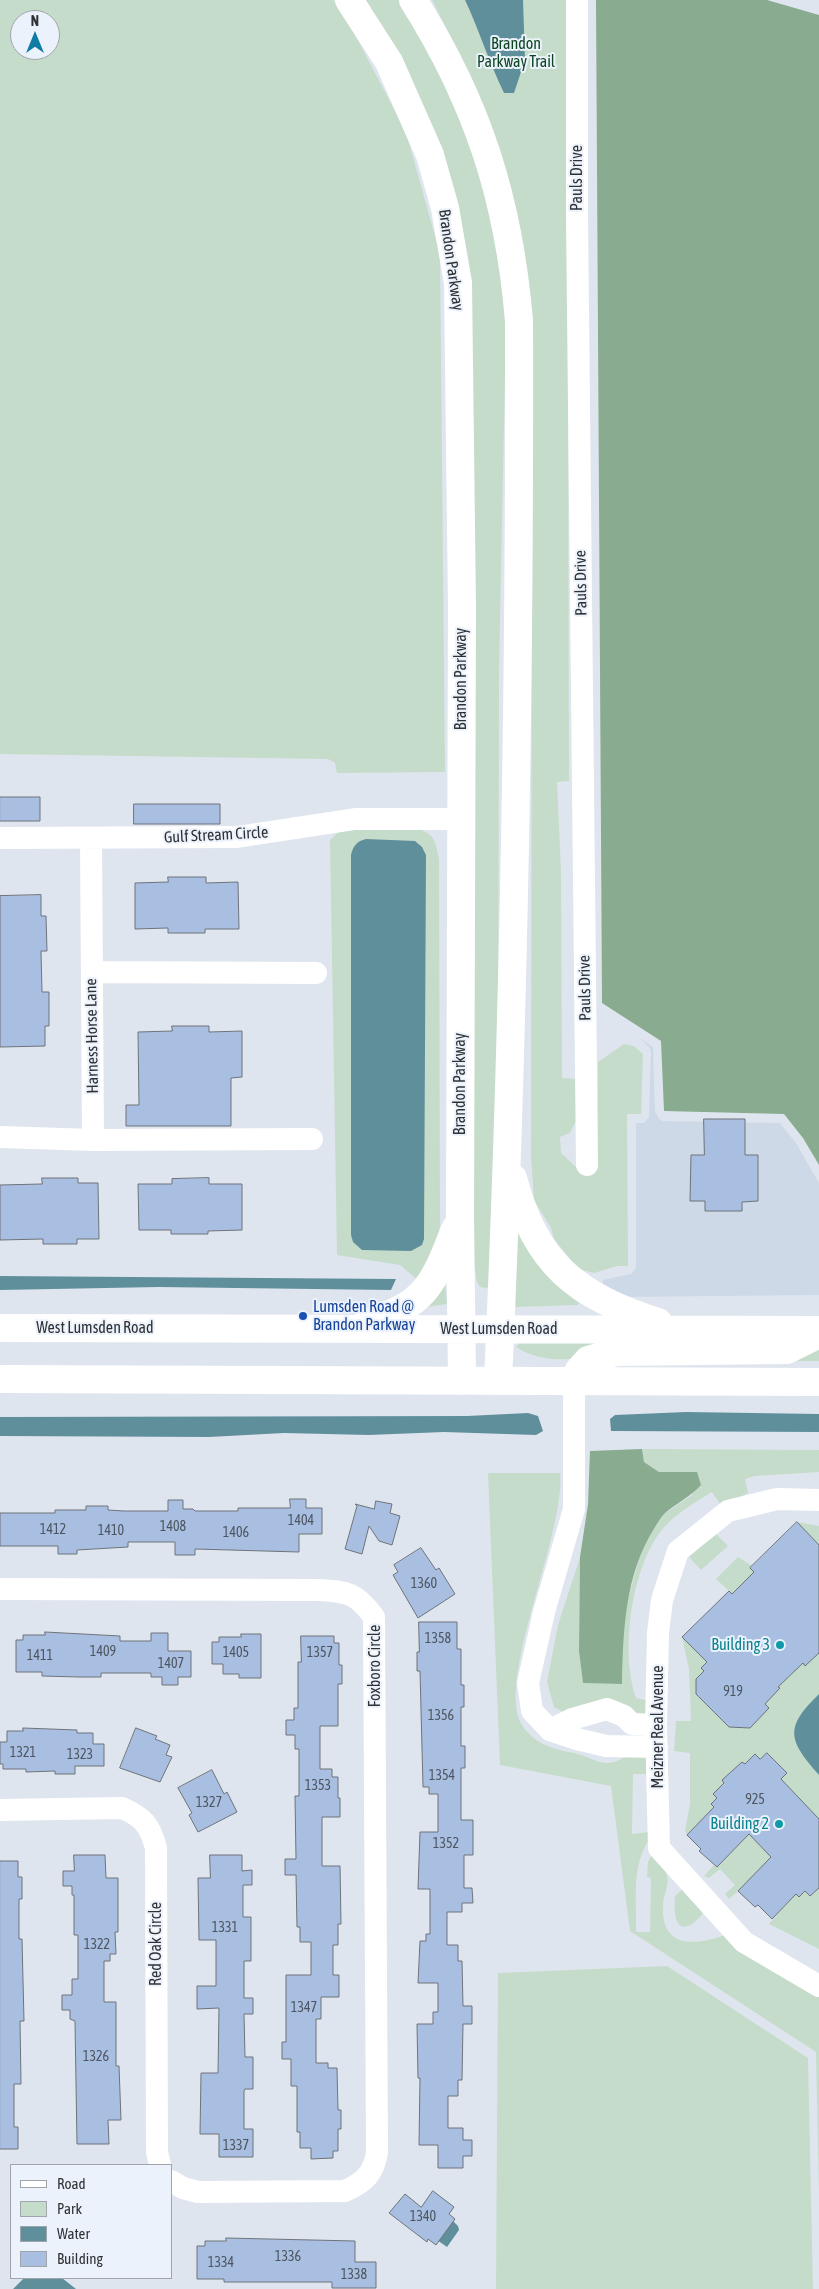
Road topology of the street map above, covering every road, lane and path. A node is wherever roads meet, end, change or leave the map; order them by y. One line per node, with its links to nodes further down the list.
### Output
1 (349, 0): 4 (main road, Brandon Parkway)
2 (413, 0): 12 (main road)
3 (577, 0): 13 (street, Pauls Drive)
4 (461, 819): 6 (street, Gulf Stream Circle); 14 (main road, Brandon Parkway)
5 (0, 838): 6 (street, Gulf Stream Circle)
6 (91, 838): 7 (street, Harness Horse Lane)
7 (92, 972): 8 (street); 11 (street, Harness Horse Lane)
8 (316, 973)
9 (0, 1137): 11 (street)
10 (312, 1138): 11 (street)
11 (94, 1140)
12 (508, 1158): 18 (main road); 19 (main road)
13 (587, 1165)
14 (460, 1216): 16 (main road); 17 (main road, Brandon Parkway)
15 (0, 1328): 16 (main road, West Lumsden Road)
16 (348, 1328): 17 (main road, West Lumsden Road)
17 (461, 1329): 18 (main road, West Lumsden Road); 23 (main road, Brandon Parkway)
18 (501, 1329): 19 (main road, West Lumsden Road); 24 (main road)
19 (681, 1329): 20 (main road, West Lumsden Road)
20 (819, 1330)
21 (819, 1334): 25 (main road)
22 (0, 1379): 23 (main road)
23 (462, 1381): 24 (main road)
24 (498, 1381): 25 (main road)
25 (574, 1381): 26 (main road); 30 (street)
26 (819, 1382)
27 (819, 1500): 31 (street, Meizner Real Avenue)
28 (0, 1589): 36 (street, Foxboro Circle)
29 (632, 1724): 30 (street); 31 (street); 32 (street)
30 (550, 1730): 32 (street)
31 (656, 1736): 32 (street); 34 (street, Meizner Real Avenue)
32 (626, 1746)
33 (0, 1810): 35 (street, Red Oak Circle)
34 (819, 1986)
35 (160, 2164)
36 (172, 2182)

